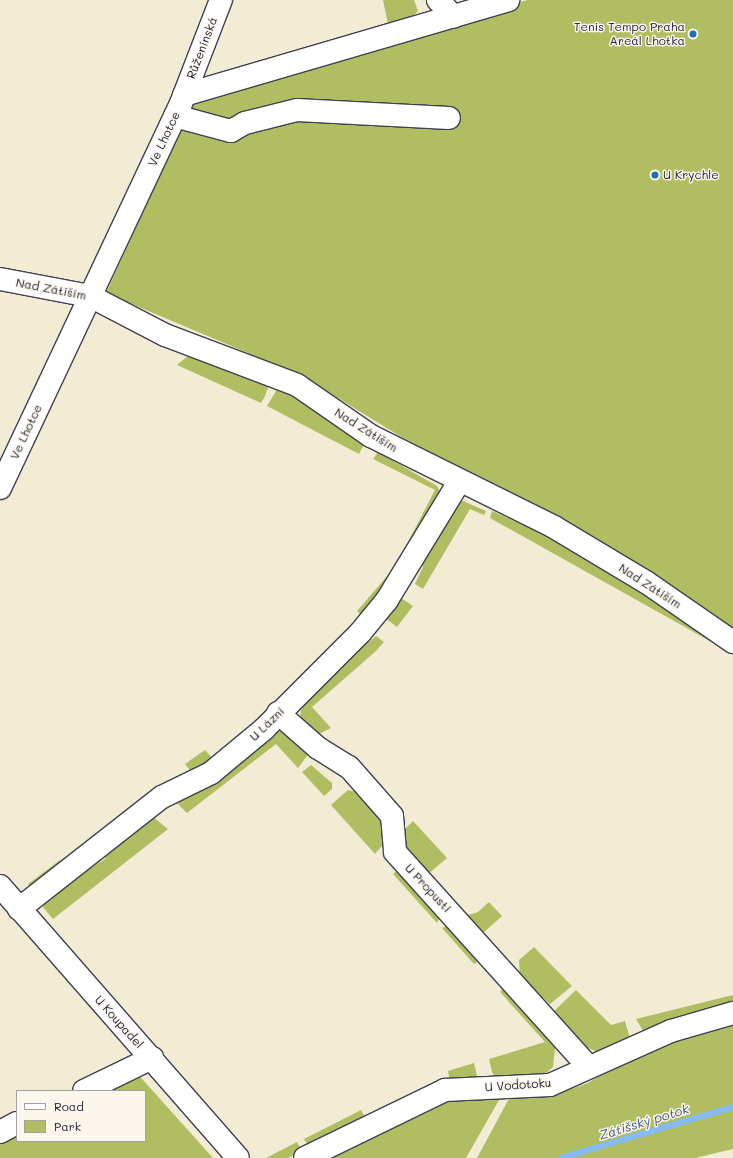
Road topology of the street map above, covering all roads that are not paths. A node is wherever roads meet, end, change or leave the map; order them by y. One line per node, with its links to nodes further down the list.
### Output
1 (221, 0): 5 (street, Růženínská)
2 (438, 0): 4 (street)
3 (508, 0): 4 (street)
4 (454, 16): 5 (street)
5 (184, 95): 6 (street, Ve Lhotce)
6 (175, 116): 7 (street); 9 (street, Ve Lhotce)
7 (449, 118)
8 (0, 279): 9 (street, Nad Zátiším)
9 (90, 296): 10 (street, Nad Zátiším); 11 (street, Ve Lhotce)
10 (460, 482): 12 (street, Nad Zátiším); 13 (street, U Lázní)
11 (0, 488)
12 (733, 642)
13 (278, 713): 15 (street, U Lázní); 18 (street, U Propusti)
14 (0, 886): 15 (street, U Koupadel)
15 (19, 909): 17 (street, U Koupadel)
16 (733, 1013): 18 (street, U Vodotoku)
17 (152, 1058): 19 (street); 22 (street, U Koupadel)
18 (588, 1066): 23 (street, U Vodotoku)
19 (86, 1090)
20 (16, 1124): 21 (street)
21 (0, 1132)
22 (238, 1158)
23 (305, 1158)

